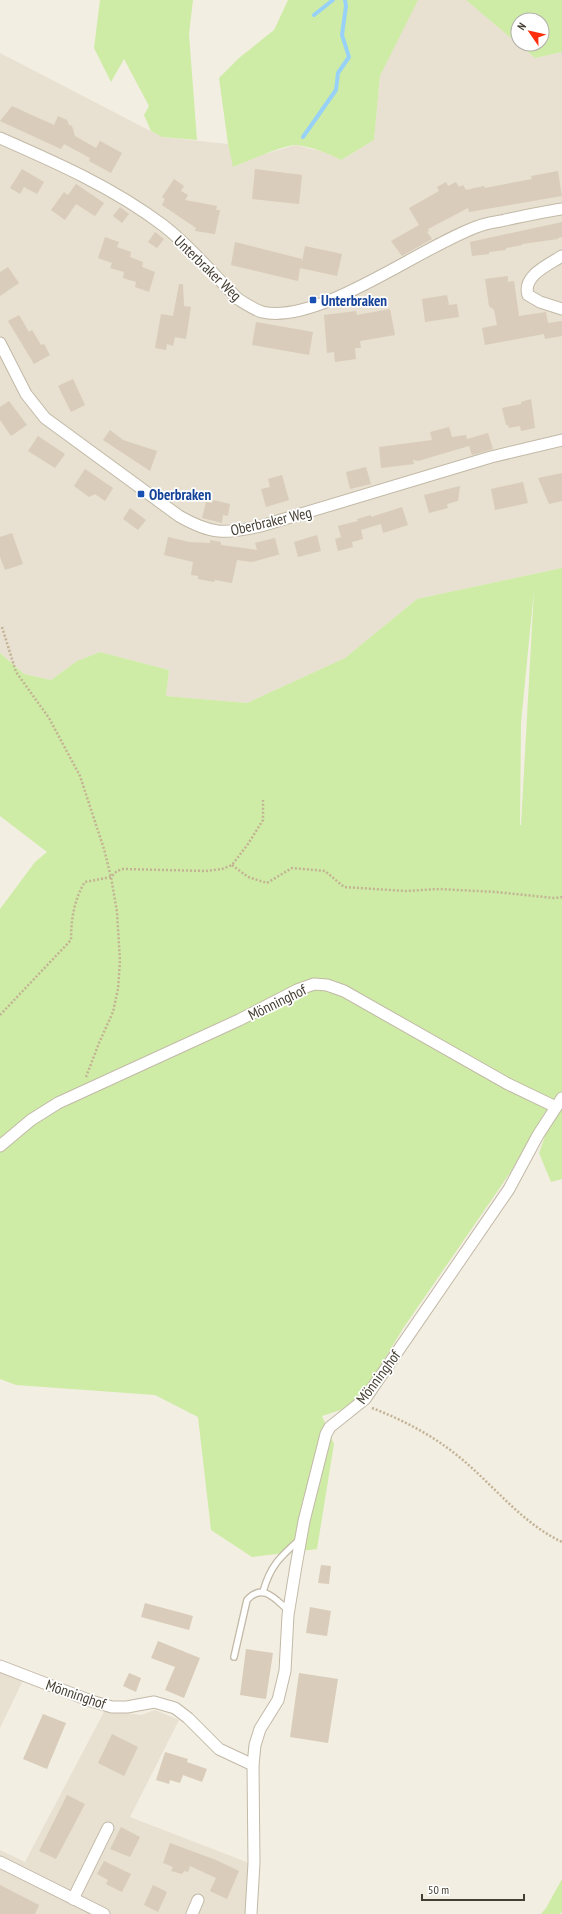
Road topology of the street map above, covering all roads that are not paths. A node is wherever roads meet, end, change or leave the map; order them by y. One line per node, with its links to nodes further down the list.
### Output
1 (0, 138): 2 (street, Unterbraker Weg)
2 (562, 208)
3 (562, 256): 4 (street)
4 (562, 309)
5 (0, 343): 6 (street, Oberbraker Weg)
6 (562, 440)
7 (562, 1098): 8 (street, Mönninghof)
8 (556, 1108): 9 (street, Mönninghof); 10 (street, Mönninghof)
9 (0, 1146)
10 (302, 1537): 11 (lane); 12 (street, Mönninghof)
11 (263, 1592): 12 (lane); 13 (lane)
12 (289, 1612): 15 (street, Mönninghof)
13 (234, 1657)
14 (0, 1666): 15 (street, Mönninghof)
15 (253, 1765): 22 (street, Mönninghof)
16 (108, 1828): 18 (street)
17 (0, 1862): 18 (street)
18 (73, 1899): 20 (street)
19 (198, 1900): 21 (street)
20 (104, 1914)
21 (192, 1914)
22 (251, 1914)

